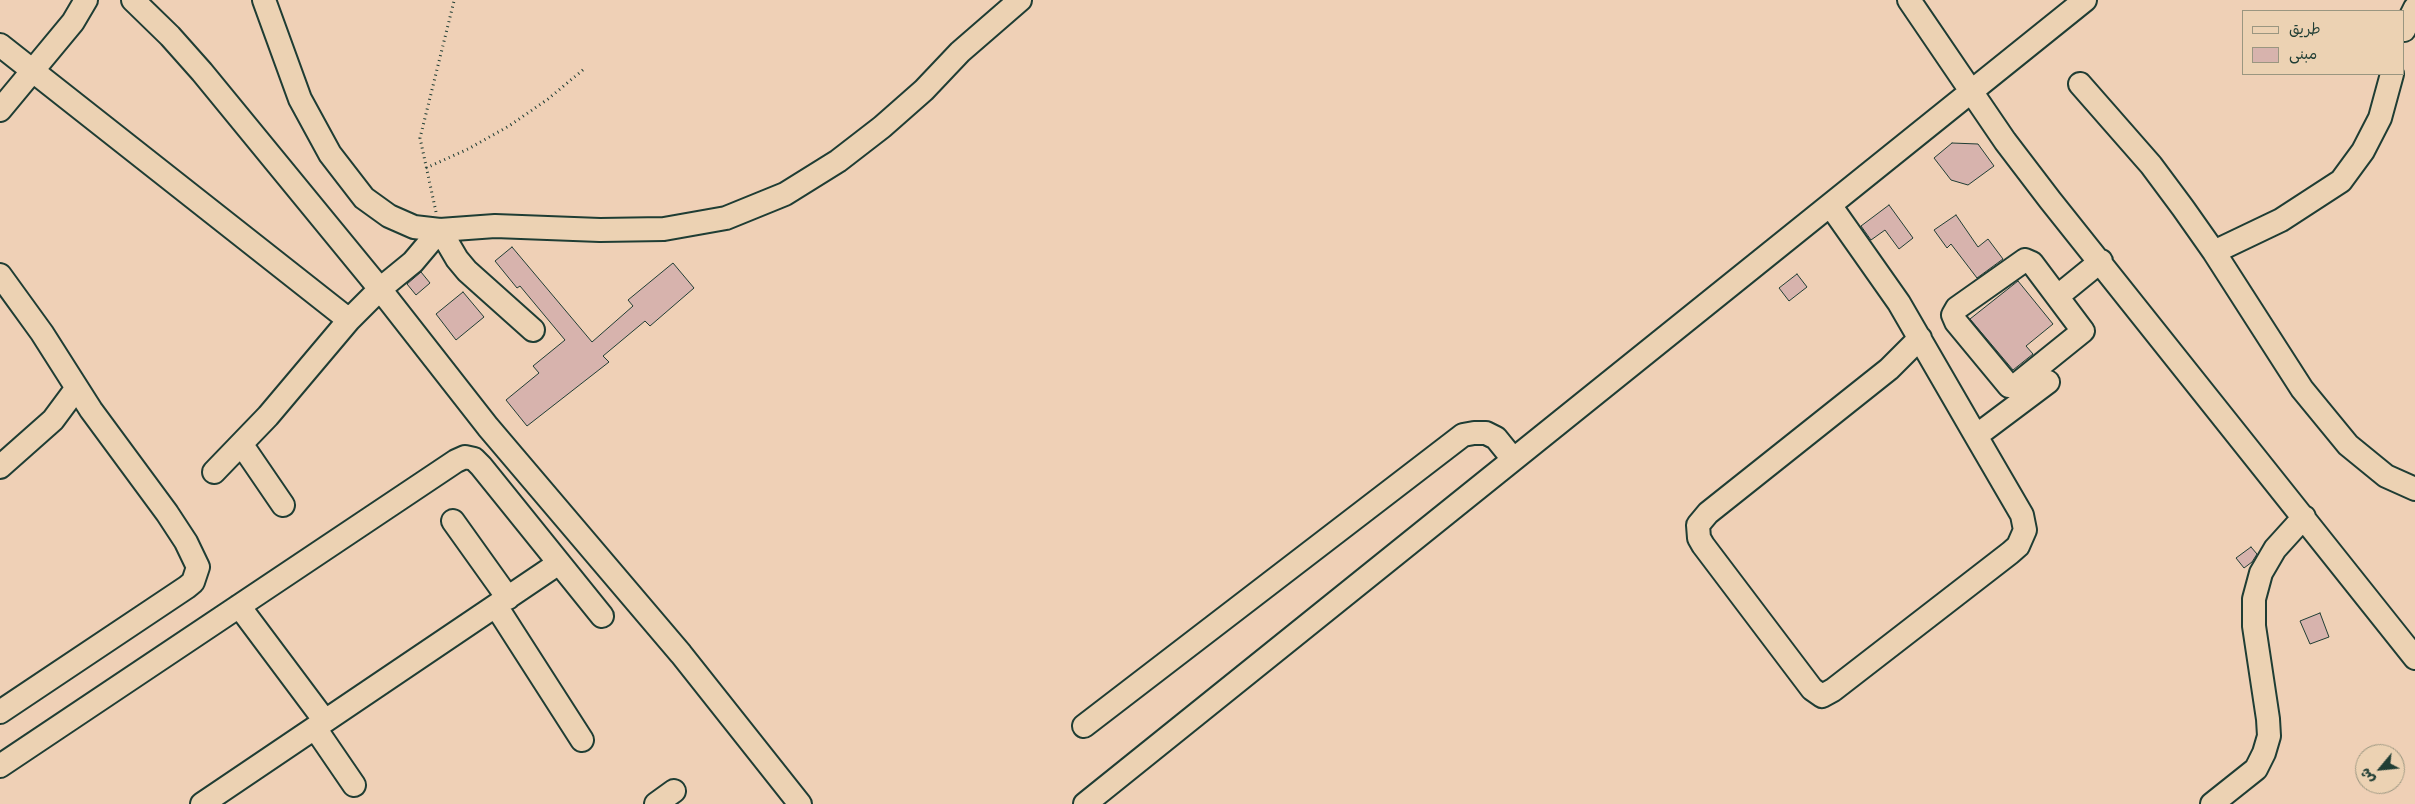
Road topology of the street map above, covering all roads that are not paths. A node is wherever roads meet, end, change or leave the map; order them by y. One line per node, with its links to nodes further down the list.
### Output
1 (86, 0): 10 (street)
2 (133, 0): 20 (street)
3 (264, 0): 16 (street)
4 (1020, 0): 16 (street)
5 (1909, 0): 13 (street)
6 (2085, 0): 13 (street)
7 (2415, 8): 8 (street)
8 (2405, 28)
9 (0, 45): 10 (street)
10 (34, 71): 14 (street); 22 (street)
11 (2392, 75): 17 (street)
12 (2080, 84): 17 (street)
13 (1971, 92): 15 (street); 18 (street)
14 (0, 110)
15 (1830, 205): 24 (street); 29 (street)
16 (440, 230): 20 (street); 23 (street)
17 (2214, 252): 32 (street)
18 (2100, 262): 21 (street); 34 (street)
19 (0, 276): 26 (street)
20 (380, 289): 22 (street); 50 (street)
21 (2058, 296): 21 (street)
22 (349, 320): 28 (street)
23 (533, 330)
24 (1920, 338): 27 (street); 27 (street)
25 (2048, 382): 27 (street)
26 (76, 389): 30 (street); 41 (street)
27 (1976, 436)
28 (242, 445): 31 (street); 33 (street)
29 (1513, 460): 43 (street); 51 (street)
30 (0, 467)
31 (214, 472)
32 (2415, 489)
33 (283, 505)
34 (2304, 517): 40 (street); 52 (street)
35 (453, 521): 37 (street)
36 (560, 564): 37 (street); 38 (street); 39 (street)
37 (502, 602): 42 (street); 44 (street)
38 (239, 606): 42 (street); 45 (street)
39 (602, 616)
40 (2415, 658)
41 (0, 712)
42 (320, 725): 46 (street); 48 (street)
43 (1084, 726)
44 (582, 740)
45 (0, 766)
46 (354, 785)
47 (674, 791): 49 (street)
48 (202, 804)
49 (656, 804)
50 (800, 804)
51 (1085, 804)
52 (2212, 804)

